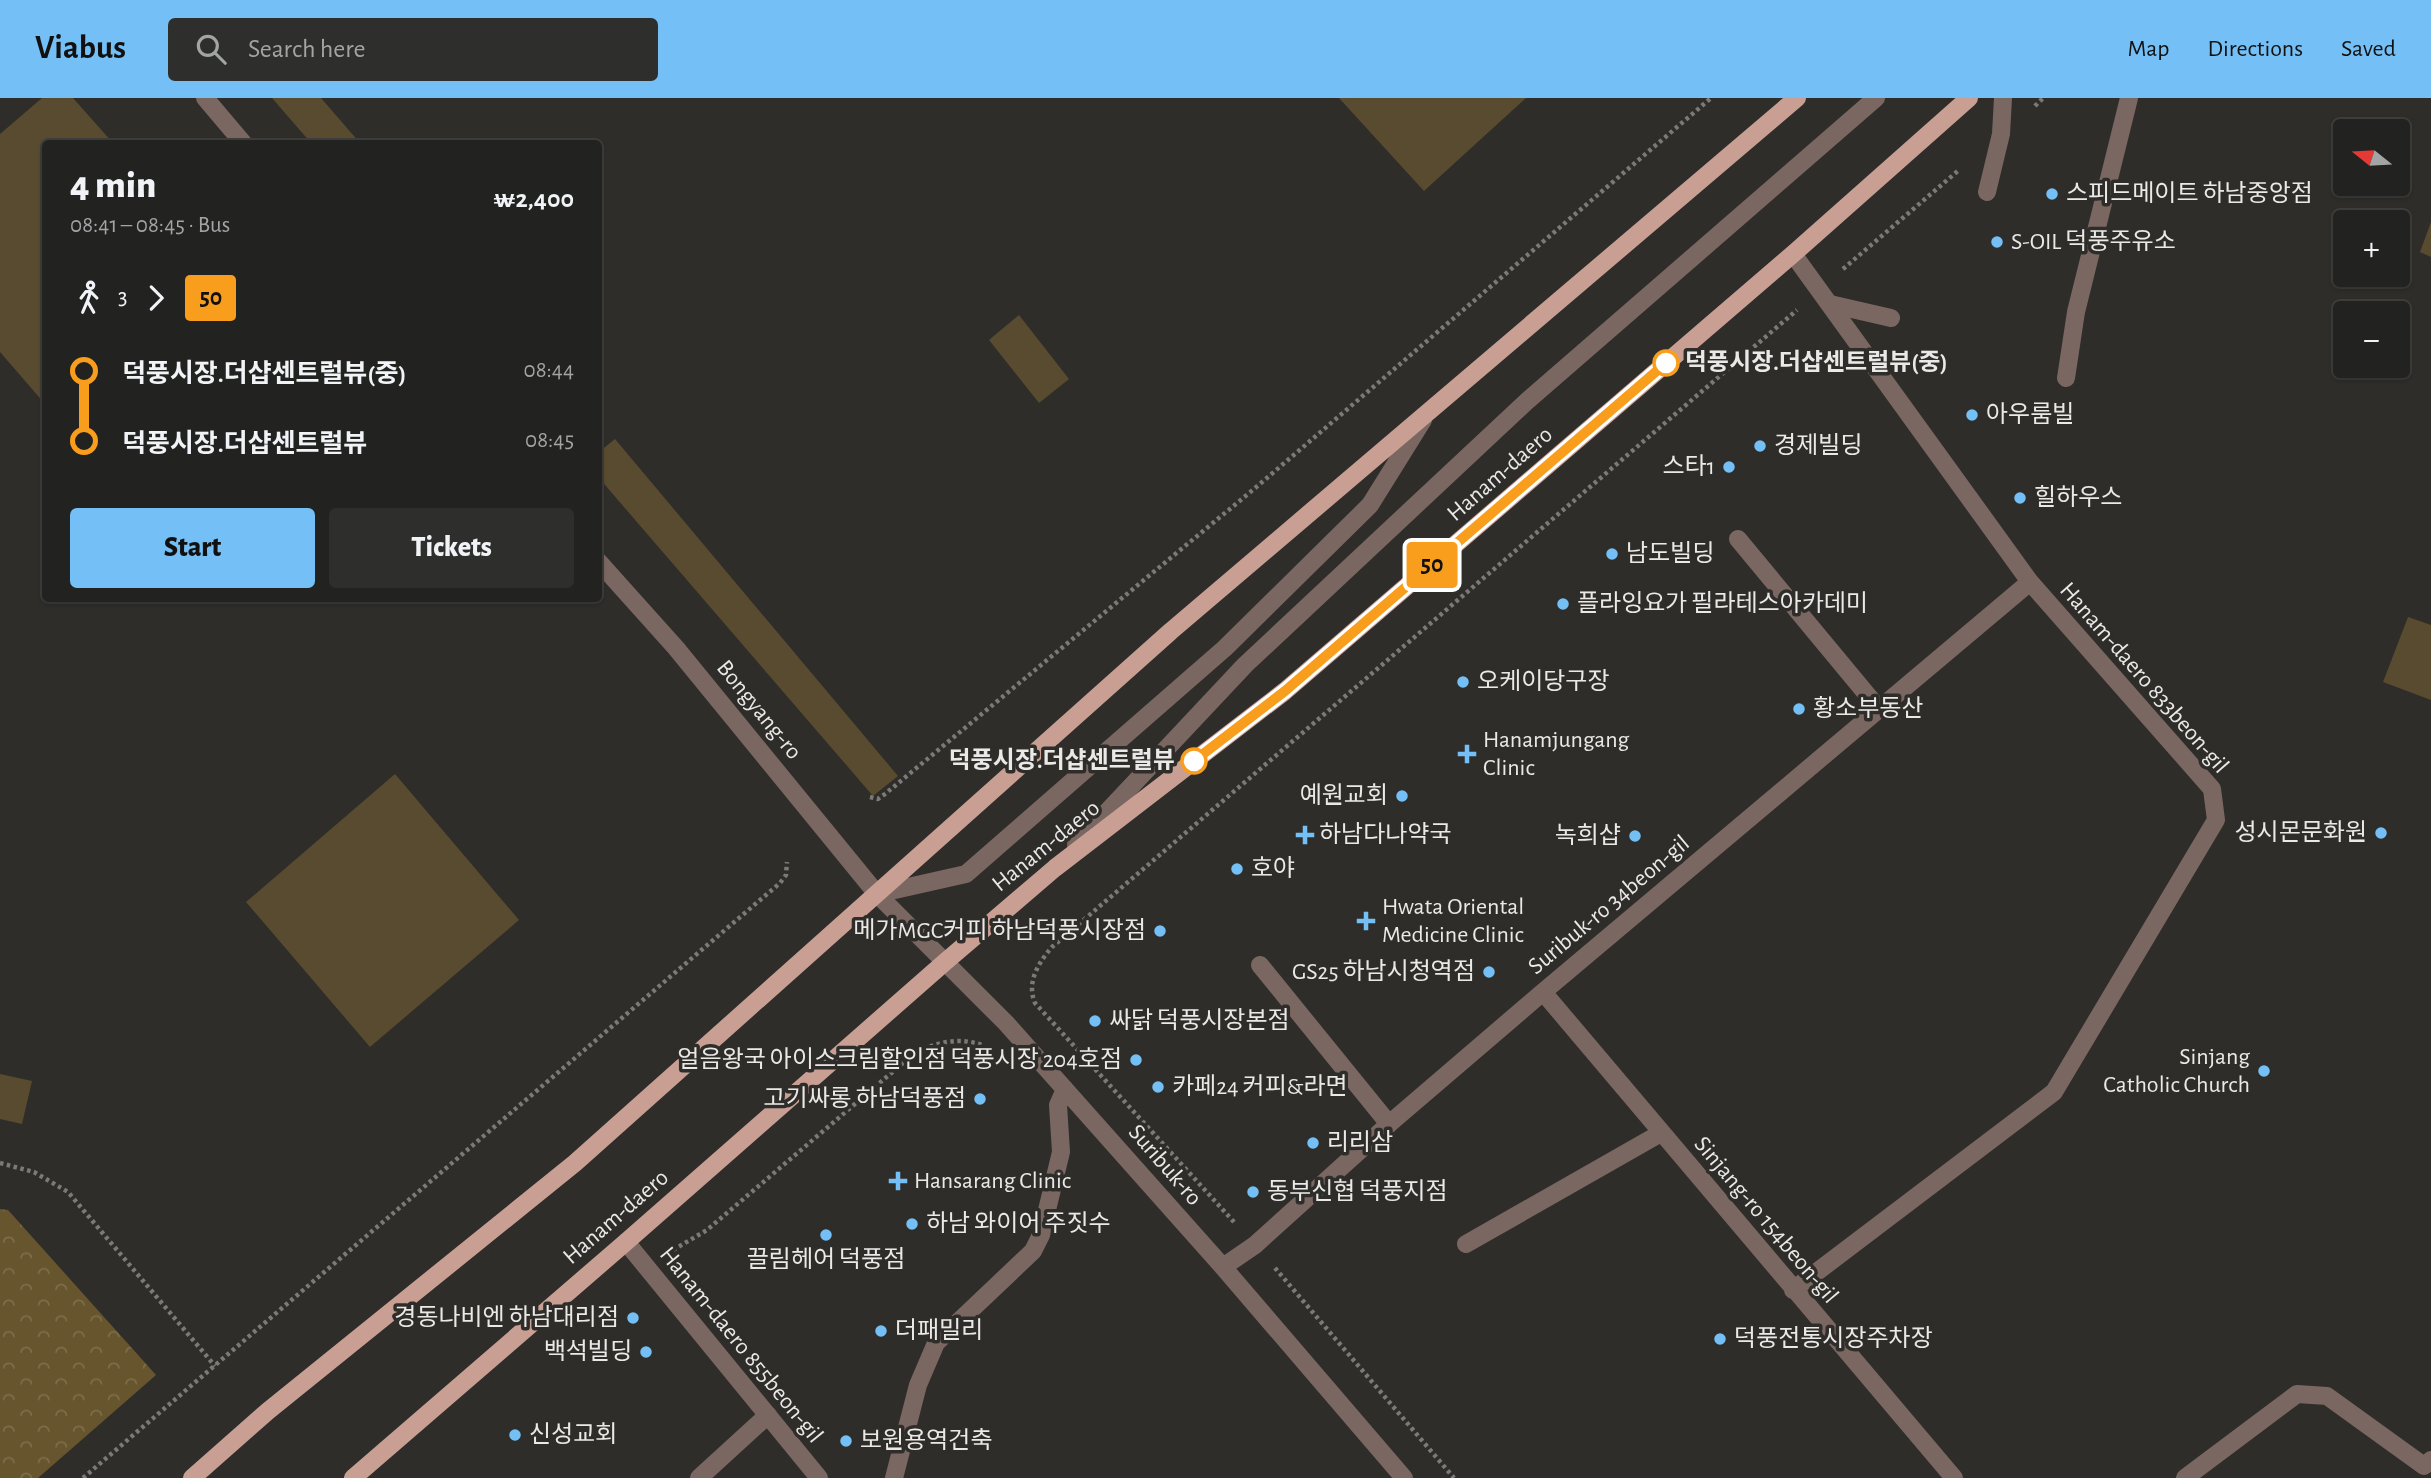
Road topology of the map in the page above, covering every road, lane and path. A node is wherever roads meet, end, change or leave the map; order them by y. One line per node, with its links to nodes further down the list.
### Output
1 (205, 98): 10 (street)
2 (1712, 98): 23 (path)
3 (1797, 98): 18 (main road)
4 (1876, 98): 25 (street)
5 (1969, 98): 13 (main road, Hanam-daero)
6 (2003, 98): 9 (street)
7 (2043, 98): 9 (path)
8 (2129, 98): 17 (street)
9 (2001, 134): 12 (street)
10 (241, 140)
11 (1961, 168): 14 (path)
12 (1987, 191)
13 (1793, 254): 14 (street, Hanam-daero 833beon-gil); 25 (main road, Hanam-daero)
14 (1819, 289): 15 (street, Hanam-daero 833beon-gil); 30 (path)
15 (1830, 304): 16 (street); 21 (street, Hanam-daero 833beon-gil)
16 (1891, 318)
17 (2066, 378)
18 (1424, 417): 26 (main road); 26 (street)
19 (1738, 539): 22 (street)
20 (602, 565): 26 (street, Bongyang-ro)
21 (2030, 582): 22 (street, Suribuk-ro 34beon-gil); 40 (street, Hanam-daero 833beon-gil)
22 (1879, 709): 29 (street, Suribuk-ro 34beon-gil)
23 (870, 797)
24 (787, 862): 41 (path)
25 (1055, 868): 27 (main road, Hanam-daero)
26 (877, 894): 27 (street, Suribuk-ro); 45 (main road)
27 (945, 962): 32 (street, Suribuk-ro); 36 (main road, Hanam-daero)
28 (1260, 965): 33 (street)
29 (1543, 992): 33 (street, Suribuk-ro 34beon-gil); 34 (street, Sinjang-ro 154beon-gil)
30 (1050, 1019)
31 (990, 1048): 38 (path)
32 (1065, 1089): 39 (street, Suribuk-ro); 49 (street)
33 (1389, 1124): 39 (street, Suribuk-ro 34beon-gil)
34 (1661, 1133): 37 (street); 40 (street, Sinjang-ro 154beon-gil)
35 (0, 1163): 41 (path)
36 (626, 1242): 42 (street, Hanam-daero 855beon-gil); 46 (main road, Hanam-daero)
37 (1466, 1244)
38 (678, 1248)
39 (1223, 1267): 50 (street, Suribuk-ro)
40 (1793, 1290): 51 (street, Sinjang-ro 154beon-gil)
41 (215, 1366): 44 (path)
42 (768, 1415): 47 (street); 48 (street, Hanam-daero 855beon-gil)
43 (2425, 1468): 52 (street)
44 (83, 1478)
45 (192, 1478)
46 (353, 1478)
47 (699, 1478)
48 (819, 1478)
49 (894, 1478)
50 (1404, 1478)
51 (1954, 1478)
52 (2185, 1478)

